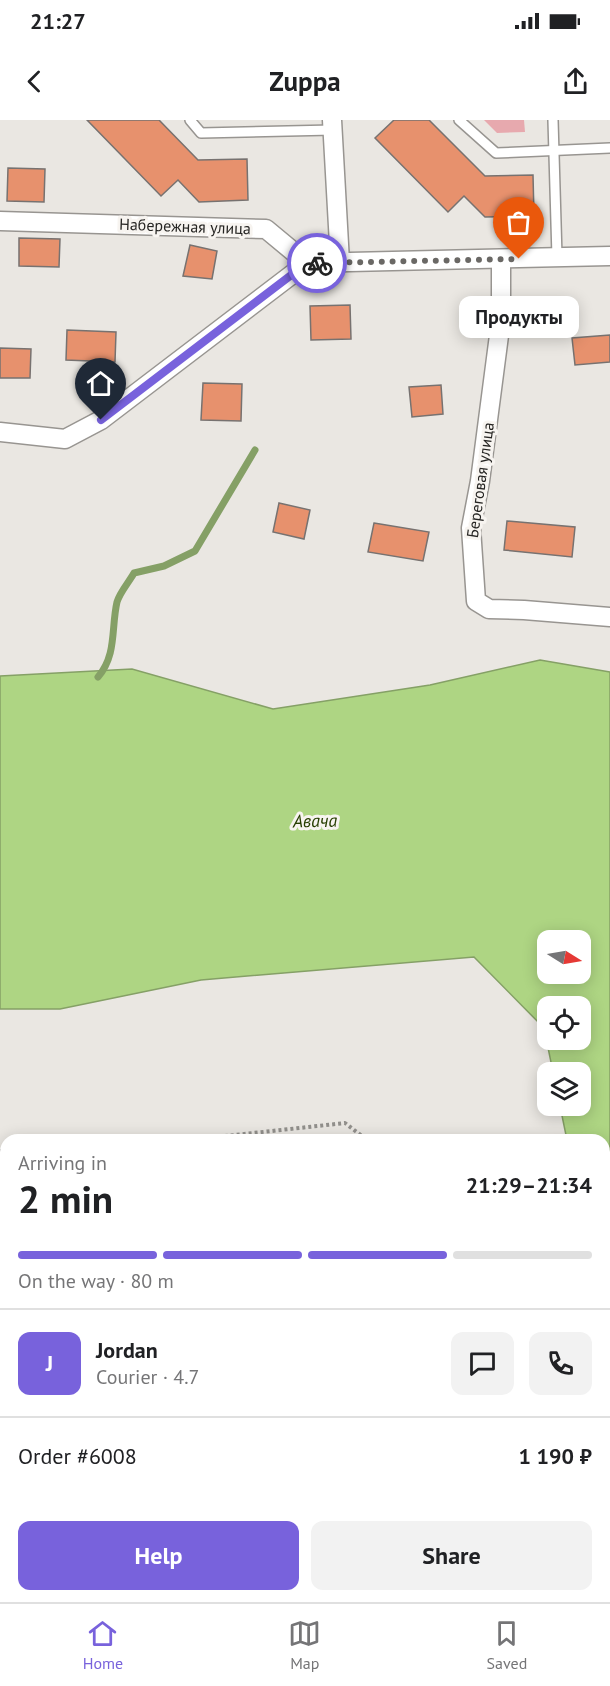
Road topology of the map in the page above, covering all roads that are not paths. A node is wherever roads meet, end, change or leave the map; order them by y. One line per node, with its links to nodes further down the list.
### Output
1 (190, 120): 4 (lane)
2 (459, 120): 6 (lane)
3 (553, 120): 6 (lane)
4 (333, 125): 11 (street)
5 (610, 148): 6 (lane)
6 (554, 151): 9 (lane)
7 (0, 221): 12 (street, Набережная улица)
8 (610, 256): 9 (street)
9 (557, 257): 10 (street)
10 (501, 259): 11 (street); 14 (street, Береговая улица)
11 (340, 262): 12 (street)
12 (307, 263): 13 (street)
13 (0, 432)
14 (610, 617)

